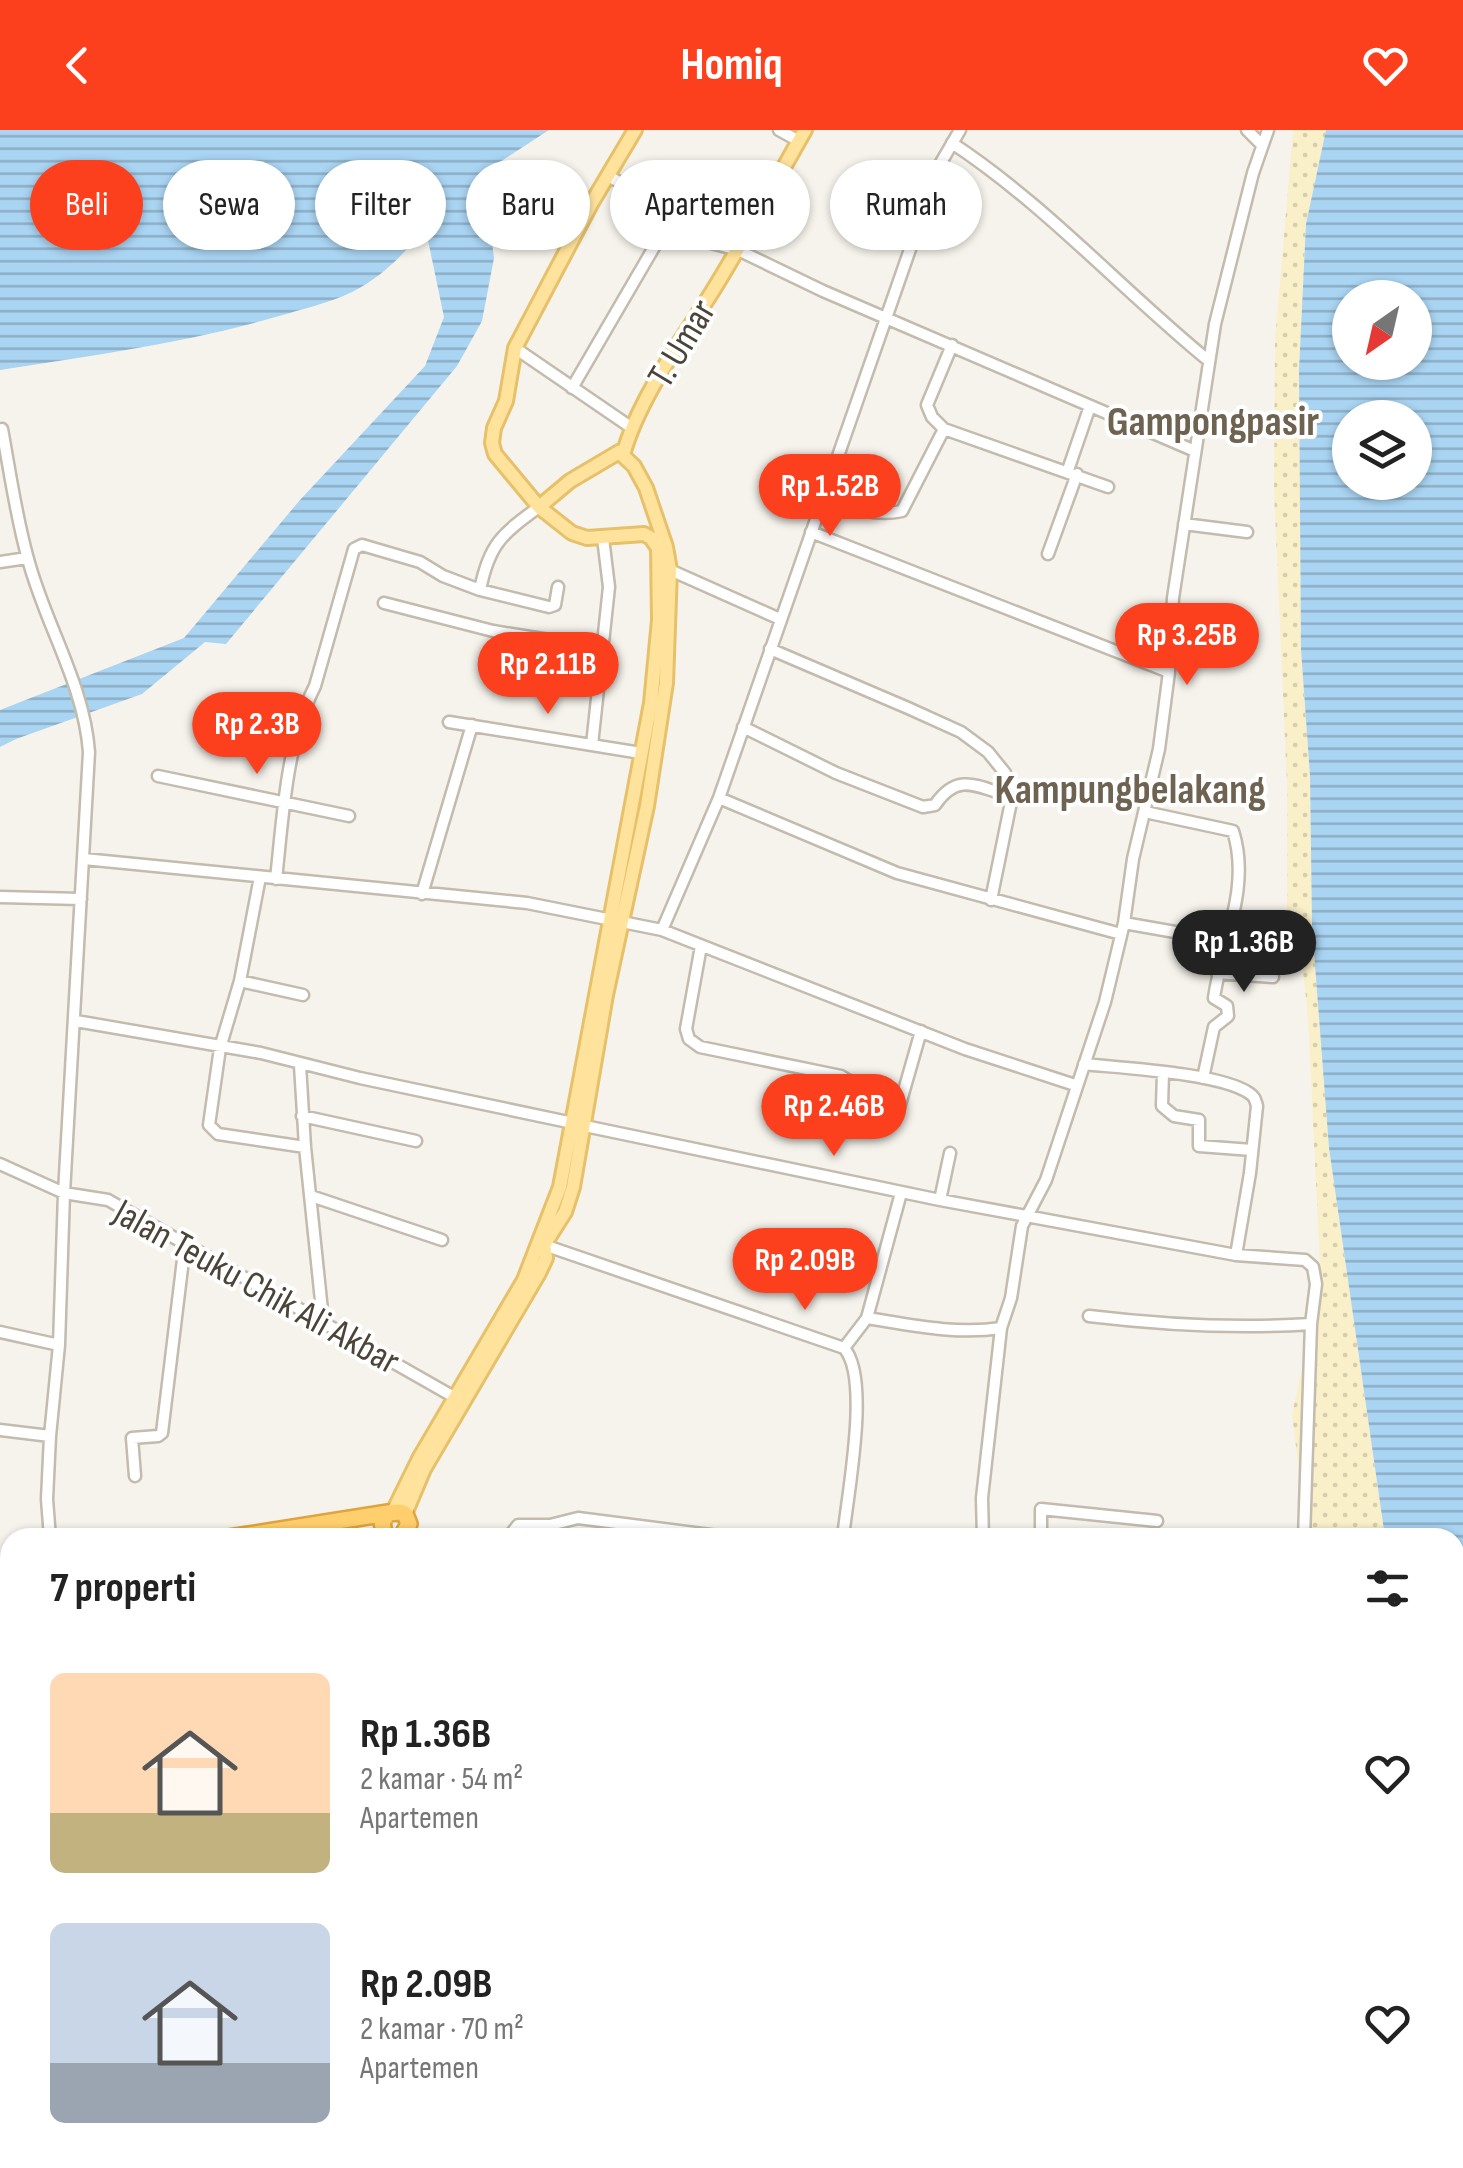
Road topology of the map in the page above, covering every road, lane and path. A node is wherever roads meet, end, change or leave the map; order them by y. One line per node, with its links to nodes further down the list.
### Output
1 (635, 130): 9 (main road)
2 (779, 130): 6 (street)
3 (960, 130): 7 (street)
4 (1248, 130): 8 (street)
5 (1268, 130): 8 (street)
6 (802, 136): 10 (main road, T. Umar)
7 (952, 143): 14 (street); 17 (street)
8 (1262, 145): 17 (street)
9 (619, 160)
10 (789, 160)
11 (610, 177): 16 (main road)
12 (652, 250): 18 (street)
13 (738, 250): 14 (street); 20 (main road, T. Umar)
14 (886, 318): 15 (street); 27 (street)
15 (952, 344): 19 (street); 22 (street)
16 (515, 348): 18 (street); 28 (main road)
17 (1209, 361): 23 (street)
18 (572, 388): 20 (street)
19 (1090, 406): 23 (street); 25 (street)
20 (632, 428): 24 (main road, T. Umar)
21 (2, 429): 34 (street)
22 (944, 429): 25 (street); 27 (street)
23 (1194, 451): 29 (street)
24 (623, 455): 28 (main road); 36 (main road)
25 (1072, 472): 26 (street); 33 (street)
26 (1108, 487)
27 (821, 499): 30 (street)
28 (540, 507): 32 (main road); 38 (street)
29 (1184, 524): 31 (street); 43 (street)
30 (811, 532): 40 (street); 43 (street)
31 (1248, 532)
32 (603, 538): 42 (street); 48 (main road)
33 (1048, 554)
34 (27, 558): 35 (street); 55 (street)
35 (0, 562)
36 (670, 570): 40 (street); 62 (main road)
37 (558, 587): 38 (street)
38 (480, 590): 52 (street)
39 (384, 603): 42 (street)
40 (780, 620): 41 (street)
41 (770, 649): 46 (street); 50 (street)
42 (604, 650): 47 (street)
43 (1169, 672): 53 (street)
44 (449, 722): 45 (street)
45 (472, 725): 47 (street); 58 (street)
46 (743, 728): 50 (street); 51 (street)
47 (592, 744): 48 (street)
48 (641, 753): 62 (main road)
49 (158, 776): 52 (street)
50 (1012, 797): 61 (street)
51 (719, 798): 61 (street); 64 (street)
52 (285, 804): 54 (street); 57 (street)
53 (1145, 812): 63 (street); 65 (street)
54 (349, 816)
55 (84, 858): 56 (street); 60 (street)
56 (260, 877): 57 (street); 69 (street)
57 (276, 879): 58 (street)
58 (422, 894): 62 (street)
59 (0, 897): 60 (street)
60 (81, 899): 71 (street)
61 (991, 900): 63 (street)
62 (616, 920): 64 (street); 80 (main road)
63 (1122, 929): 65 (street); 74 (street)
64 (662, 930): 66 (street)
65 (1226, 942): 67 (street)
66 (701, 946): 72 (street); 72 (street)
67 (1217, 973): 68 (street); 77 (street)
68 (1273, 977)
69 (240, 981): 70 (street); 73 (street)
70 (303, 995)
71 (76, 1022): 73 (street); 86 (street)
72 (921, 1031): 78 (street)
73 (220, 1048): 75 (street); 82 (street)
74 (1084, 1064): 76 (street); 78 (street)
75 (300, 1065): 79 (street); 80 (street)
76 (1163, 1072): 77 (street); 83 (street)
77 (1203, 1078): 83 (street)
78 (1076, 1084): 90 (street)
79 (302, 1116): 81 (street); 82 (street)
80 (579, 1125): 87 (street); 93 (main road); 103 (main road)
81 (416, 1140)
82 (304, 1148): 88 (street)
83 (1252, 1150): 94 (street)
84 (950, 1153): 89 (street)
85 (0, 1164): 86 (street, Jalan Teuku Chik Ali Akbar)
86 (64, 1192): 92 (street, Jalan Teuku Chik Ali Akbar); 101 (street)
87 (901, 1192): 89 (street); 96 (street)
88 (311, 1196): 91 (street); 97 (street)
89 (940, 1200): 90 (street)
90 (1028, 1216): 94 (street); 99 (street)
91 (442, 1240)
92 (185, 1243): 97 (street, Jalan Teuku Chik Ali Akbar); 106 (street)
93 (544, 1245): 102 (street); 108 (main road)
94 (1236, 1255): 98 (street)
95 (1089, 1316): 98 (street)
96 (866, 1318): 99 (street); 102 (street)
97 (323, 1320): 103 (street, Jalan Teuku Chik Ali Akbar)
98 (1311, 1324): 117 (street)
99 (1001, 1328): 115 (street)
100 (0, 1332): 101 (street)
101 (59, 1345): 105 (street)
102 (844, 1348): 114 (street)
103 (454, 1397): 108 (main road)
104 (0, 1430): 105 (street)
105 (50, 1436): 109 (street)
106 (135, 1476)
107 (1157, 1521): 116 (street)
108 (402, 1523): 110 (highway); 111 (highway)
109 (49, 1528)
110 (344, 1528)
111 (385, 1528)
112 (515, 1528): 113 (street)
113 (618, 1528)
114 (844, 1528)
115 (983, 1528)
116 (1042, 1528)
117 (1304, 1528)

